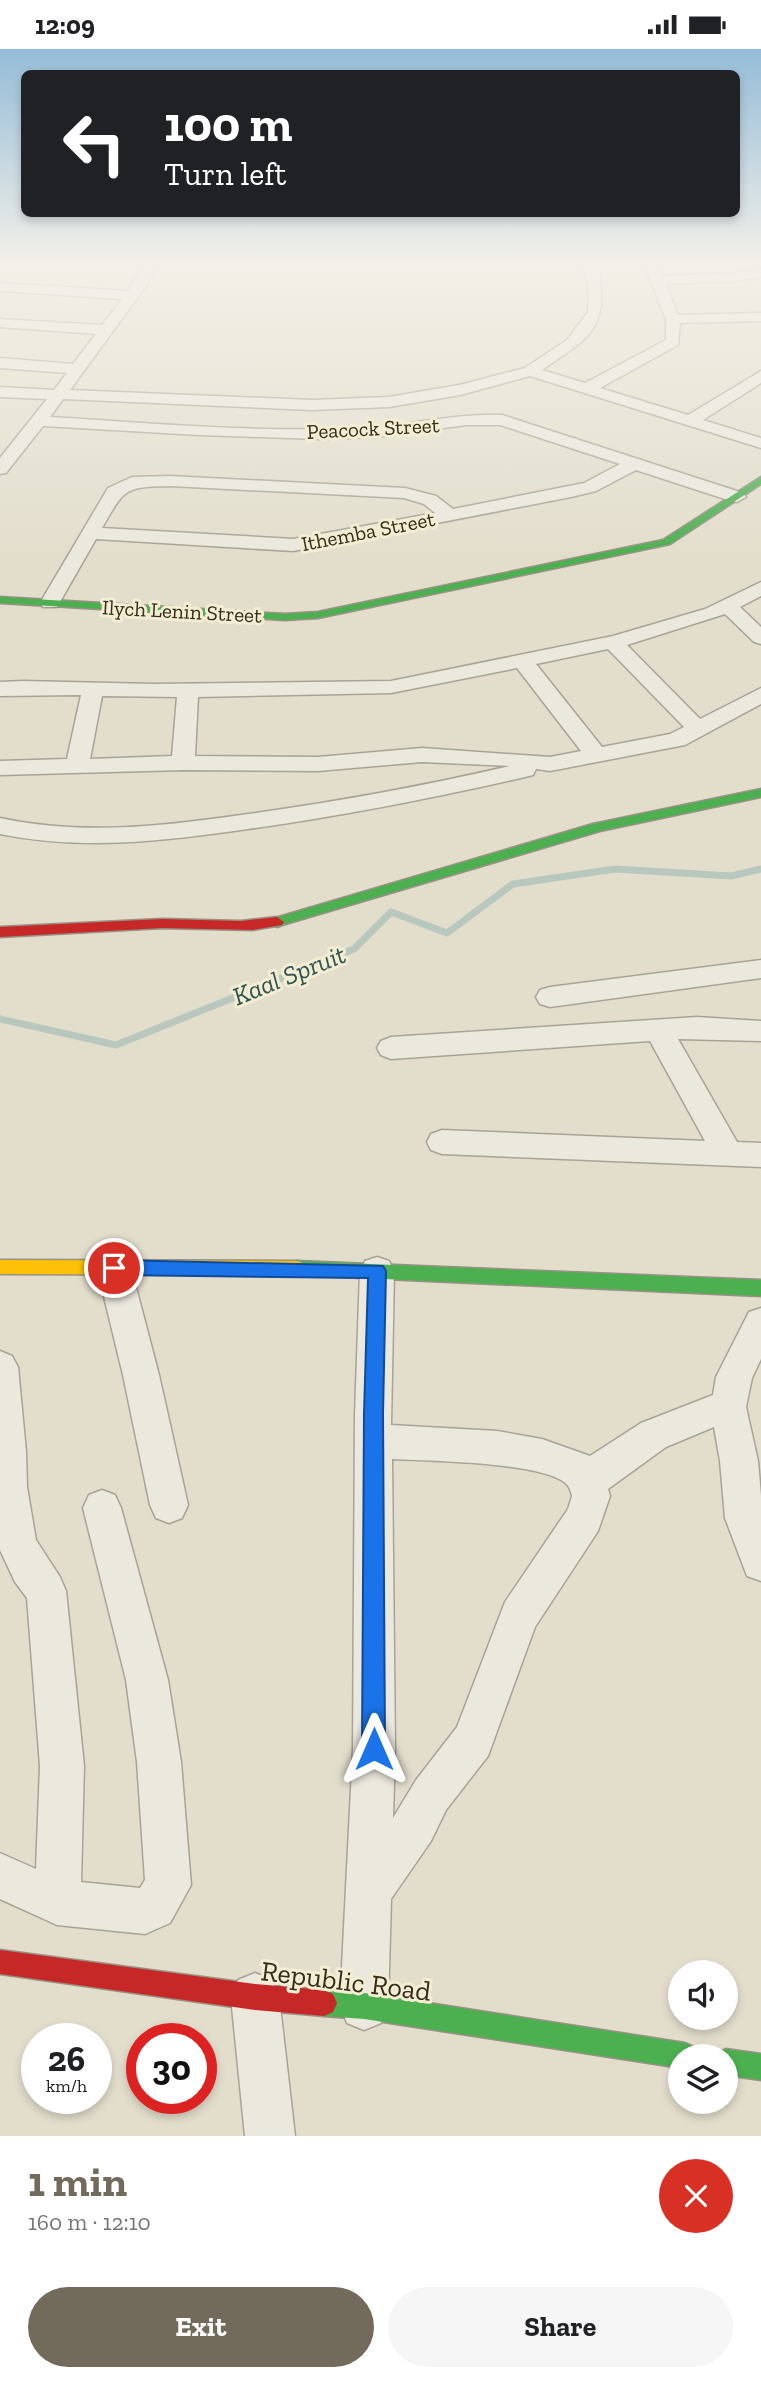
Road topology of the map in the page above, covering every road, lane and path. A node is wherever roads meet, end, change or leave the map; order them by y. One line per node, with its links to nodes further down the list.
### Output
1 (83, 361): 5 (street)
2 (544, 361): 6 (street)
3 (639, 361): 8 (street)
4 (0, 363): 5 (street)
5 (77, 369): 10 (street)
6 (530, 371): 8 (street); 10 (street)
7 (761, 376): 12 (street)
8 (586, 389): 12 (street)
9 (0, 392): 10 (street)
10 (57, 395): 11 (street)
11 (39, 421): 14 (street, Peacock Street); 15 (street)
12 (689, 421): 13 (street)
13 (761, 443)
14 (636, 463): 17 (street, Peacock Street); 18 (street, Ithemba Street)
15 (0, 469)
16 (761, 480): 17 (street, Ilych Lenin Street)
17 (737, 497): 22 (street, Ilych Lenin Street)
18 (449, 515): 19 (street, Ithemba Street); 19 (street)
19 (92, 533): 22 (street)
20 (761, 588): 23 (street)
21 (0, 600): 22 (street, Ilych Lenin Street)
22 (50, 603)
23 (728, 606): 24 (street); 25 (street)
24 (761, 638)
25 (613, 642): 26 (street); 31 (street)
26 (521, 659): 29 (street); 32 (street)
27 (93, 688): 28 (street); 29 (street); 35 (street)
28 (0, 689)
29 (188, 690): 33 (street)
30 (761, 695): 31 (street)
31 (698, 729): 32 (street)
32 (597, 756): 34 (street)
33 (183, 764): 34 (street); 35 (street)
34 (550, 764): 38 (street)
35 (77, 767): 36 (street)
36 (0, 768)
37 (761, 793): 39 (street)
38 (0, 826)
39 (0, 932)
40 (761, 969): 41 (street)
41 (624, 989): 42 (street); 43 (street)
42 (550, 997)
43 (654, 1031): 44 (street); 45 (street); 47 (street)
44 (761, 1031)
45 (391, 1048)
46 (442, 1142): 47 (street)
47 (728, 1153): 48 (street)
48 (761, 1155)
49 (114, 1268): 50 (street); 51 (street); 58 (street)
50 (377, 1271): 52 (street); 56 (street)
51 (1, 1274)
52 (761, 1288)
53 (761, 1323): 55 (street)
54 (0, 1367): 63 (street)
55 (728, 1407): 57 (street); 60 (street)
56 (373, 1441): 57 (street); 62 (street)
57 (588, 1482): 62 (street)
58 (169, 1505)
59 (102, 1508): 63 (street)
60 (761, 1562)
61 (0, 1876): 63 (street)
62 (368, 1894): 66 (street)
63 (57, 1902)
64 (0, 1962): 65 (street, Republic Road)
65 (255, 1997): 66 (street, Republic Road); 70 (street)
66 (364, 2006): 67 (street, Republic Road)
67 (668, 2053)
68 (738, 2064): 69 (street)
69 (761, 2067)
70 (270, 2136)

